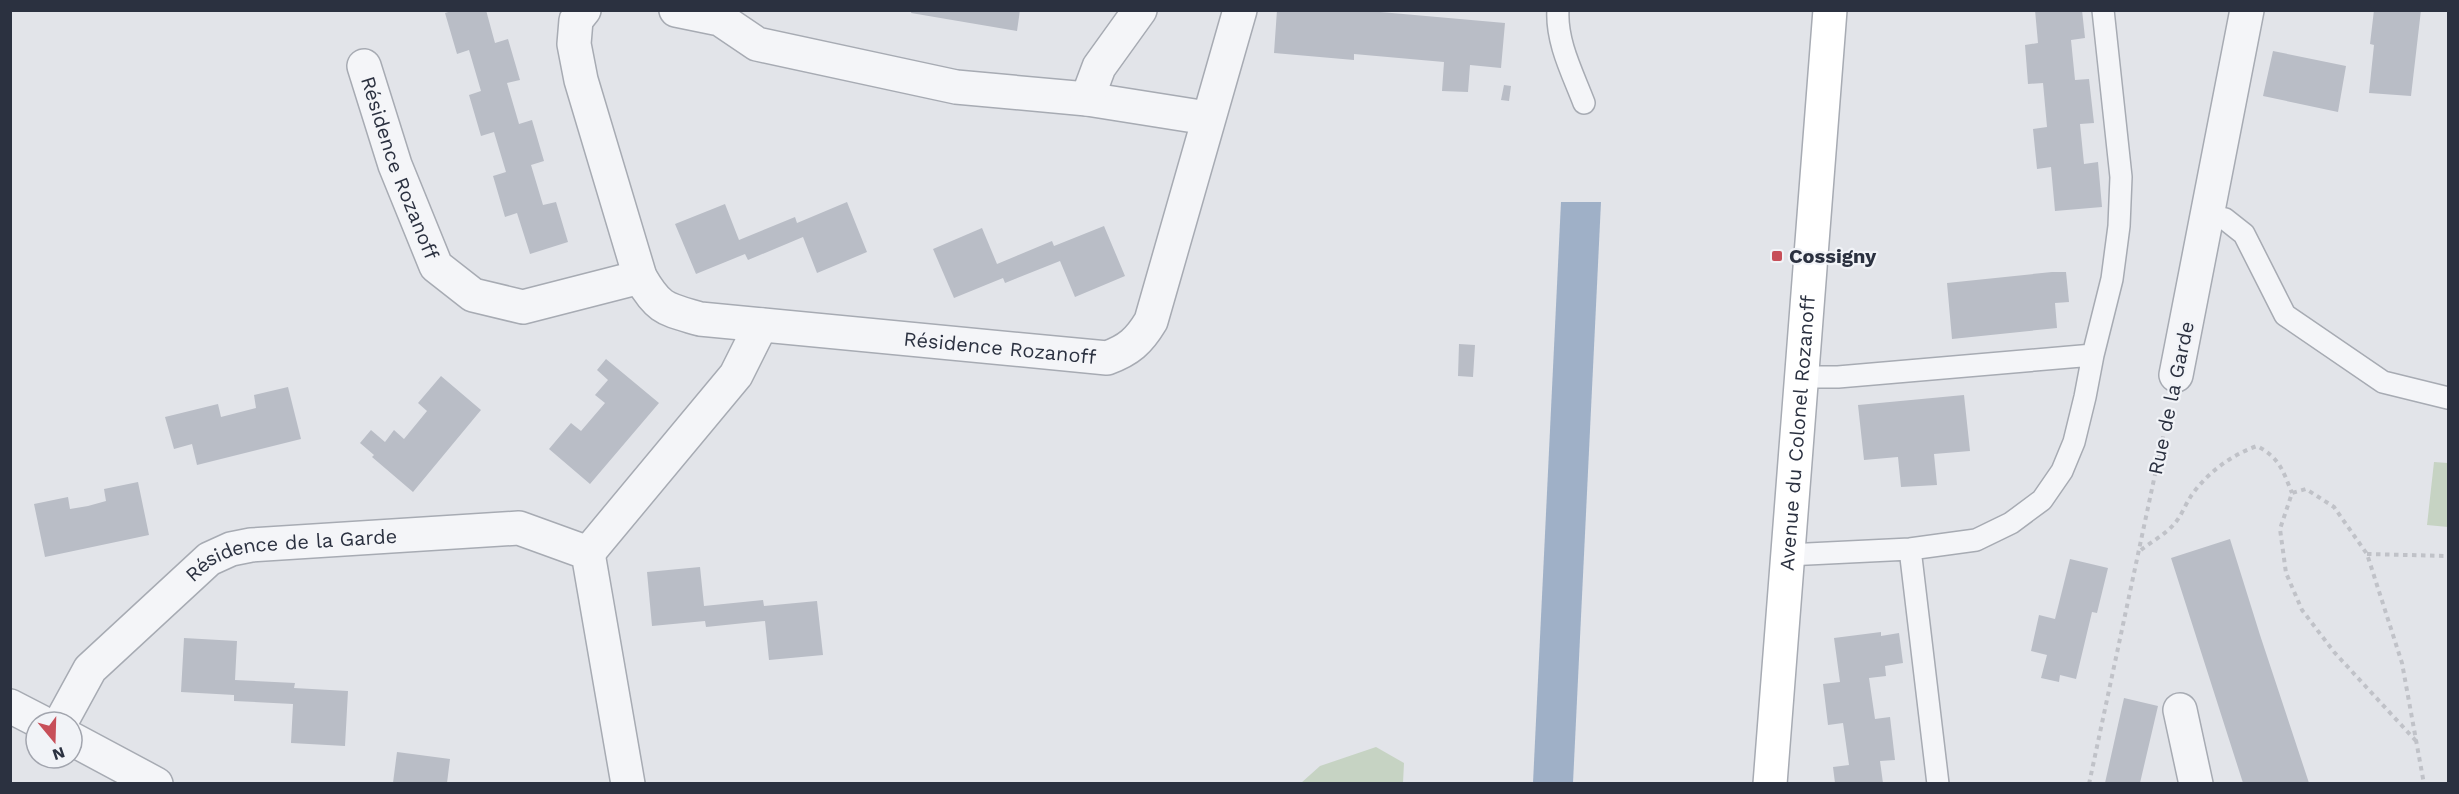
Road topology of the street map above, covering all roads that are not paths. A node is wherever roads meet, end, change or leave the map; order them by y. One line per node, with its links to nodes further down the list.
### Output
1 (584, 10): 14 (street, Résidence Rozanoff)
2 (676, 10): 10 (street)
3 (1140, 10): 10 (street)
4 (1240, 10): 12 (street, Résidence Rozanoff)
5 (1558, 10): 11 (lane)
6 (1830, 10): 18 (street, Avenue du Colonel Rozanoff)
7 (2103, 10): 16 (lane)
8 (2247, 10): 13 (street, Rue de la Garde)
9 (364, 66): 14 (street, Résidence Rozanoff)
10 (1087, 99): 12 (street)
11 (1584, 104)
12 (1207, 118): 15 (street, Résidence Rozanoff)
13 (2208, 214): 17 (street, Rue de la Garde); 19 (lane)
14 (640, 277): 15 (street, Résidence Rozanoff)
15 (761, 325): 21 (street)
16 (2093, 355): 18 (lane); 20 (lane)
17 (2176, 375)
18 (1801, 377): 22 (street, Avenue du Colonel Rozanoff)
19 (2448, 398)
20 (1910, 549): 22 (lane); 31 (lane)
21 (588, 553): 24 (street, Résidence de la Garde); 29 (street)
22 (1787, 555): 30 (street, Avenue du Colonel Rozanoff)
23 (10, 706): 26 (street)
24 (68, 710)
25 (2180, 710): 32 (street)
26 (24, 713)
27 (84, 745): 28 (street)
28 (156, 783)
29 (628, 783)
30 (1770, 783)
31 (1938, 783)
32 (2196, 783)

